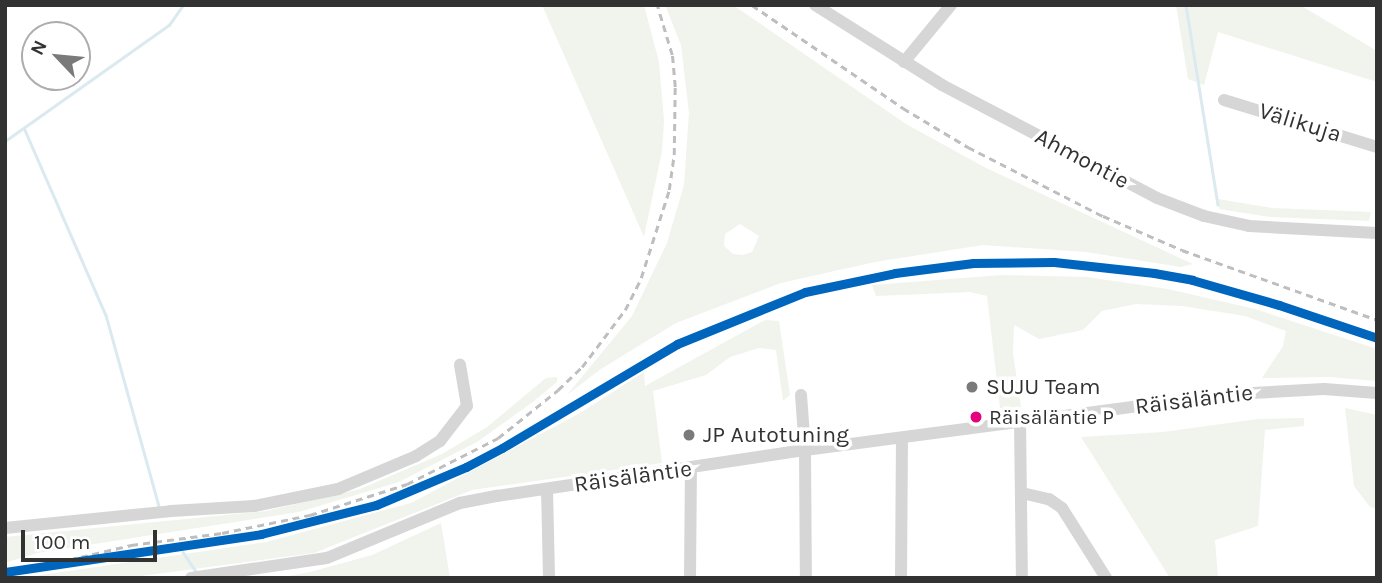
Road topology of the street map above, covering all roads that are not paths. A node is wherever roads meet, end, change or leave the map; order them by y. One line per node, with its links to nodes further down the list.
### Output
1 (815, 5): 3 (street, Ahmontie)
2 (951, 5): 3 (street)
3 (904, 62): 6 (street, Ahmontie)
4 (1224, 100): 5 (street, Välikuja)
5 (1377, 147)
6 (1377, 233)
7 (460, 365): 16 (street)
8 (1377, 393): 10 (street, Räisäläntie)
9 (800, 395): 12 (street)
10 (1020, 421): 11 (street, Räisäläntie); 15 (street)
11 (902, 438): 12 (street, Räisäläntie); 21 (street)
12 (805, 450): 13 (street, Räisäläntie); 20 (street)
13 (691, 469): 14 (street, Räisäläntie); 19 (street)
14 (547, 489): 17 (street, Räisäläntie); 18 (street)
15 (1022, 493): 22 (street); 23 (street)
16 (5, 528)
17 (191, 578)
18 (549, 578)
19 (690, 578)
20 (806, 578)
21 (901, 578)
22 (1021, 578)
23 (1106, 578)

